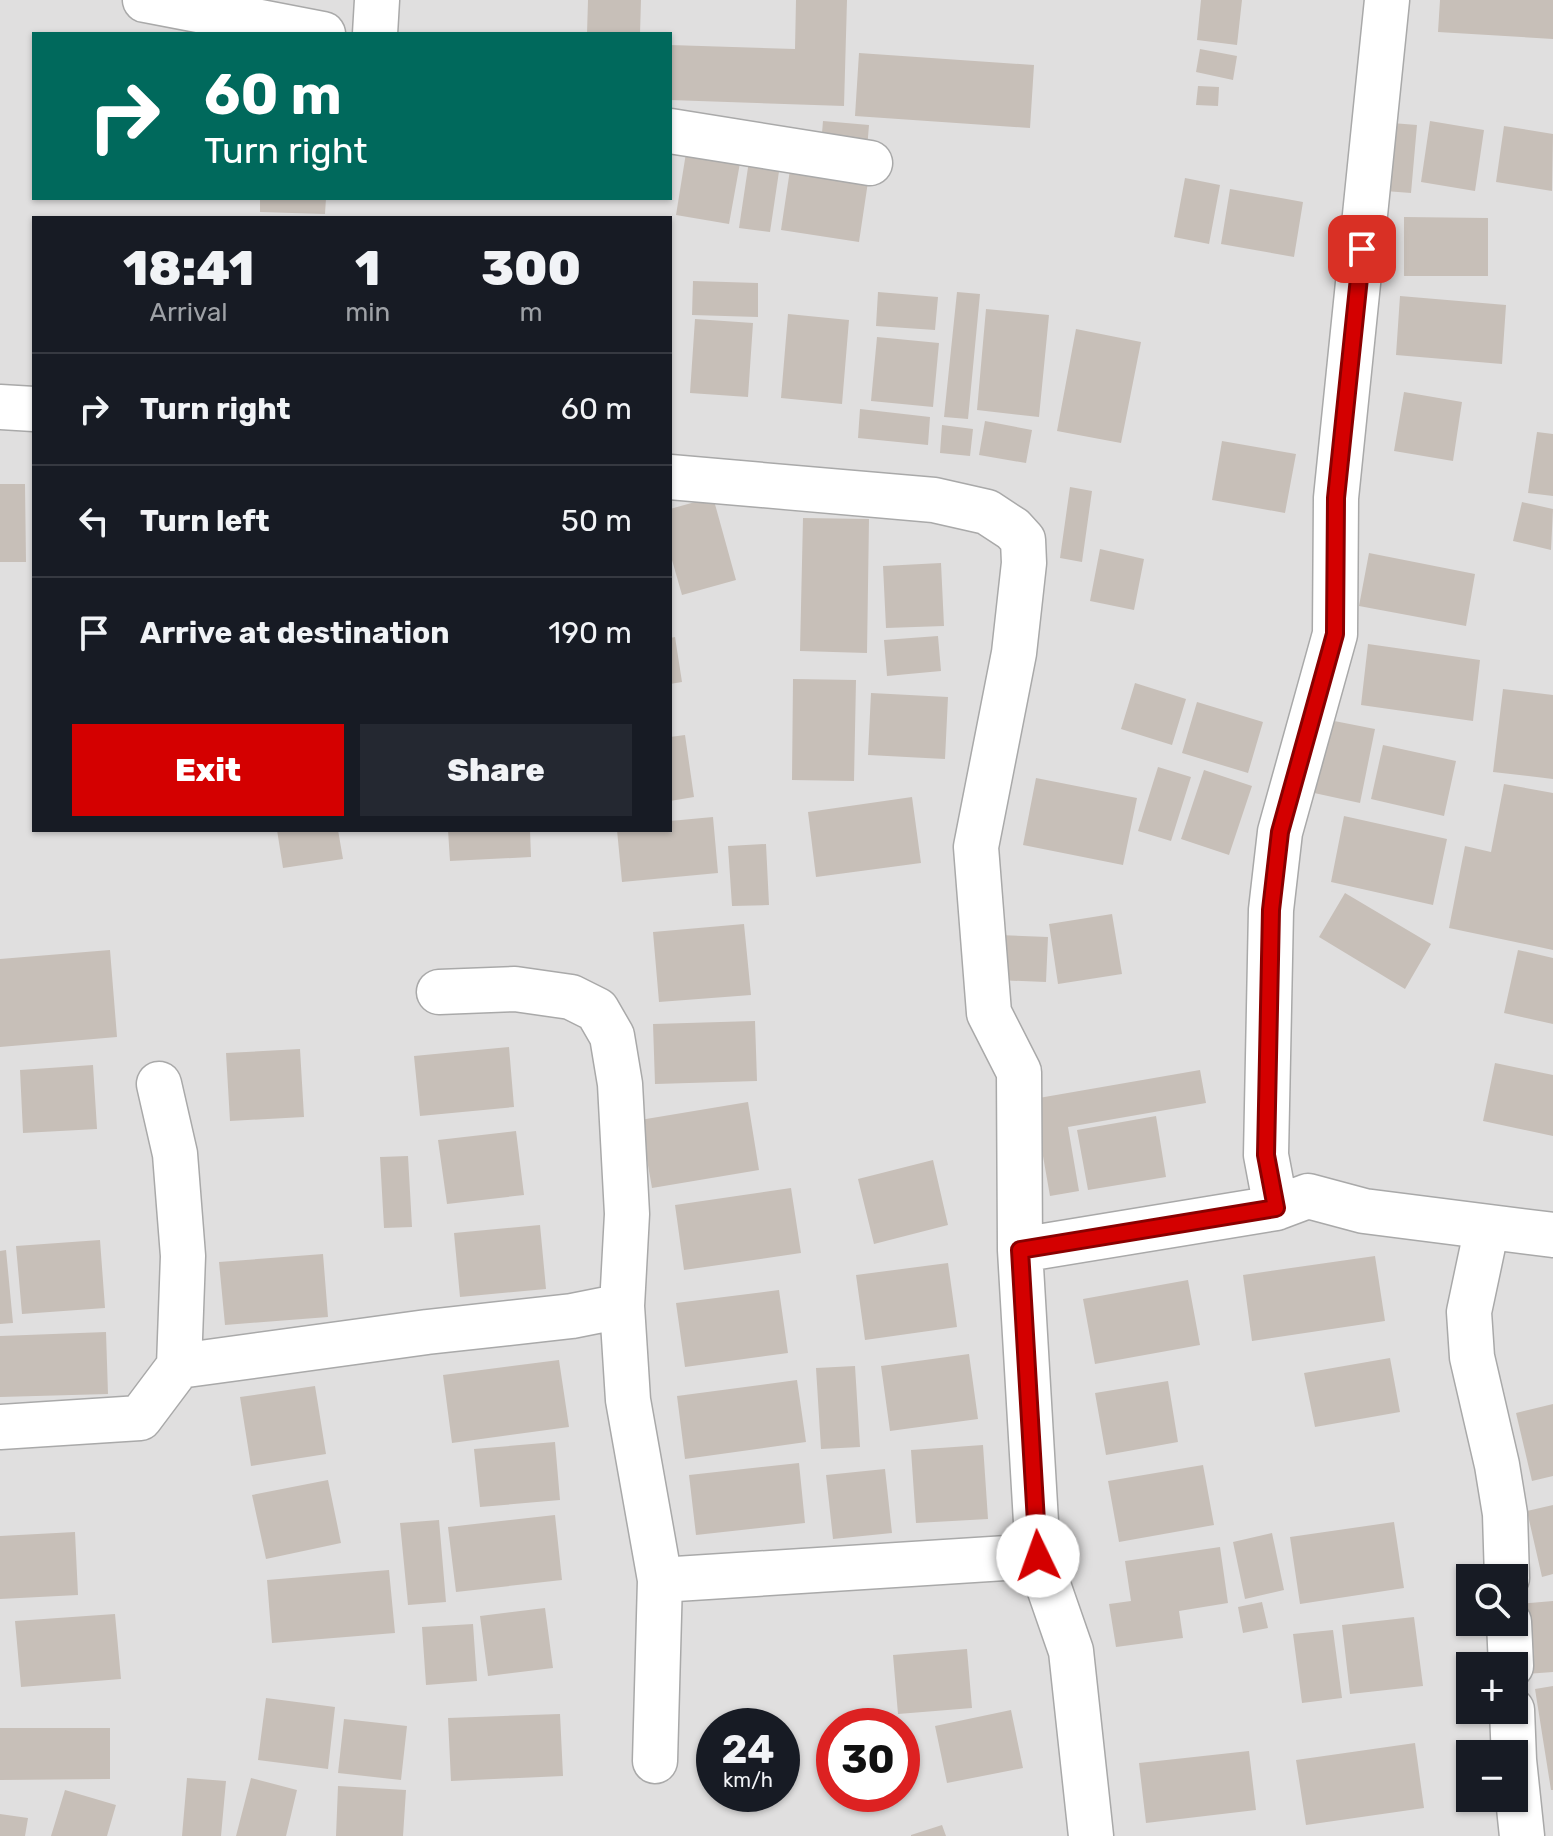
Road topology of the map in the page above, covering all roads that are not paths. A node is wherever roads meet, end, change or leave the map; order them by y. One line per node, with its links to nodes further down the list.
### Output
1 (145, 0): 4 (street)
2 (377, 0): 5 (street)
3 (1387, 0): 13 (street)
4 (313, 32)
5 (375, 32)
6 (672, 131): 7 (street)
7 (870, 163)
8 (0, 407): 9 (street)
9 (32, 409)
10 (672, 477): 16 (street)
11 (439, 992): 17 (street)
12 (159, 1084): 18 (street)
13 (1276, 1208): 14 (street); 16 (street)
14 (1487, 1227): 15 (street); 21 (street)
15 (1553, 1235)
16 (1020, 1250): 20 (street)
17 (622, 1306): 18 (street); 22 (street)
18 (179, 1366): 19 (street)
19 (0, 1427)
20 (1038, 1556): 22 (street); 25 (street)
21 (1507, 1564)
22 (660, 1580): 24 (street)
23 (1513, 1724): 26 (street)
24 (655, 1761)
25 (1091, 1836)
26 (1522, 1836)

